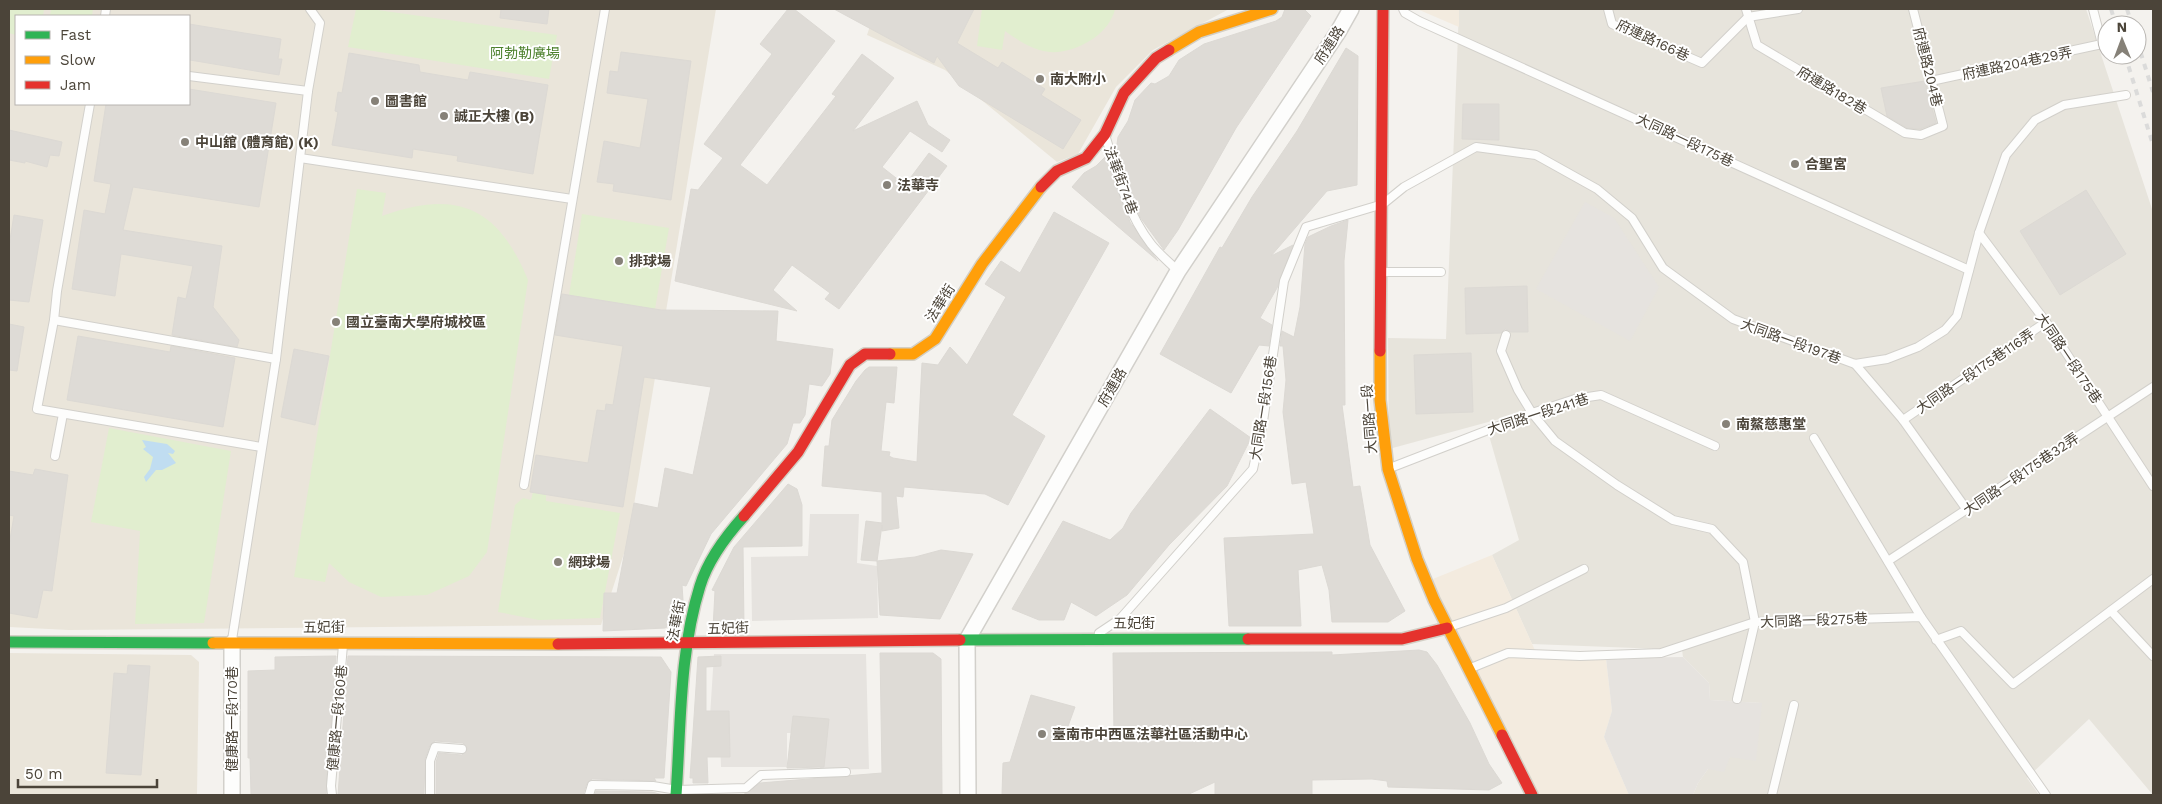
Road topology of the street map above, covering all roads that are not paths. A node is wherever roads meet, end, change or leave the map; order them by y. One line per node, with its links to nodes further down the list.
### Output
1 (310, 9): 15 (lane)
2 (605, 9): 21 (lane)
3 (1272, 9): 19 (street, 法華街)
4 (1351, 9): 25 (street, 府連路)
5 (1383, 9): 22 (street, 大同路一段)
6 (1403, 9): 24 (lane, 大同路一段175巷)
7 (1608, 9): 12 (lane, 府連路166巷)
8 (1746, 9): 12 (lane, 府連路182巷)
9 (1798, 9): 12 (lane)
10 (1913, 9): 14 (lane, 府連路204巷)
11 (2093, 9): 14 (lane, 府連路204巷29弄)
12 (1748, 17): 18 (lane, 府連路182巷)
13 (190, 76): 15 (lane)
14 (1931, 81): 18 (lane, 府連路204巷)
15 (308, 91): 20 (lane)
16 (2126, 95): 23 (lane, 大同路一段197巷)
17 (90, 105): 28 (lane)
18 (1943, 126)
19 (1105, 134): 25 (lane, 法華街74巷); 59 (street, 法華街)
20 (300, 158): 21 (lane); 31 (lane)
21 (572, 199): 43 (lane)
22 (1383, 204): 26 (street, 大同路一段); 32 (lane, 大同路一段197巷); 53 (lane, 大同路一段156巷)
23 (1980, 234): 24 (lane, 大同路一段197巷); 29 (lane, 大同路一段175巷)
24 (1969, 270): 32 (lane, 大同路一段197巷)
25 (1178, 271): 54 (street, 府連路)
26 (1380, 272): 27 (lane); 42 (street, 大同路一段)
27 (1441, 272)
28 (54, 320): 31 (lane); 35 (lane)
29 (2046, 322): 36 (lane, 大同路一段175巷); 37 (lane, 大同路一段175巷116弄)
30 (1506, 335): 34 (lane)
31 (276, 359): 40 (lane)
32 (1855, 364): 37 (lane)
33 (2153, 387): 36 (lane, 大同路一段175巷32弄)
34 (1532, 413): 39 (lane, 大同路一段241巷); 42 (lane, 大同路一段241巷); 51 (lane)
35 (63, 414): 40 (lane); 41 (lane)
36 (2109, 416): 44 (lane, 大同路一段175巷); 45 (lane, 大同路一段175巷32弄)
37 (1903, 420): 45 (lane)
38 (1814, 438): 46 (lane)
39 (1715, 446)
40 (261, 447): 58 (lane)
41 (55, 456)
42 (1388, 469): 52 (street, 大同路一段)
43 (524, 485)
44 (2153, 486)
45 (1967, 510): 46 (lane, 大同路一段175巷32弄)
46 (1888, 561): 50 (lane)
47 (1584, 569): 52 (lane)
48 (2153, 579): 49 (lane)
49 (2111, 611): 55 (lane); 60 (lane)
50 (1921, 617): 51 (lane, 大同路一段275巷); 55 (lane)
51 (1755, 622): 61 (lane, 大同路一段275巷); 62 (lane)
52 (1447, 628): 53 (street, 五妃街); 61 (street, 大同路一段)
53 (1091, 638): 54 (street, 五妃街)
54 (966, 640): 59 (street, 五妃街); 72 (street)
55 (1936, 640): 74 (lane)
56 (344, 641): 58 (street, 五妃街); 59 (street, 五妃街); 69 (lane, 健康路一段160巷)
57 (9, 642): 58 (street, 五妃街)
58 (232, 643): 68 (street, 健康路一段170巷)
59 (686, 644): 66 (street, 法華街)
60 (2153, 656)
61 (1469, 669): 67 (street, 大同路一段)
62 (1737, 699)
63 (1794, 705): 73 (lane)
64 (462, 749): 70 (lane)
65 (846, 772): 66 (lane)
66 (676, 793): 71 (lane)
67 (1527, 794)
68 (232, 795)
69 (332, 795)
70 (430, 795)
71 (589, 795)
72 (968, 795)
73 (1772, 795)
74 (2046, 795)

